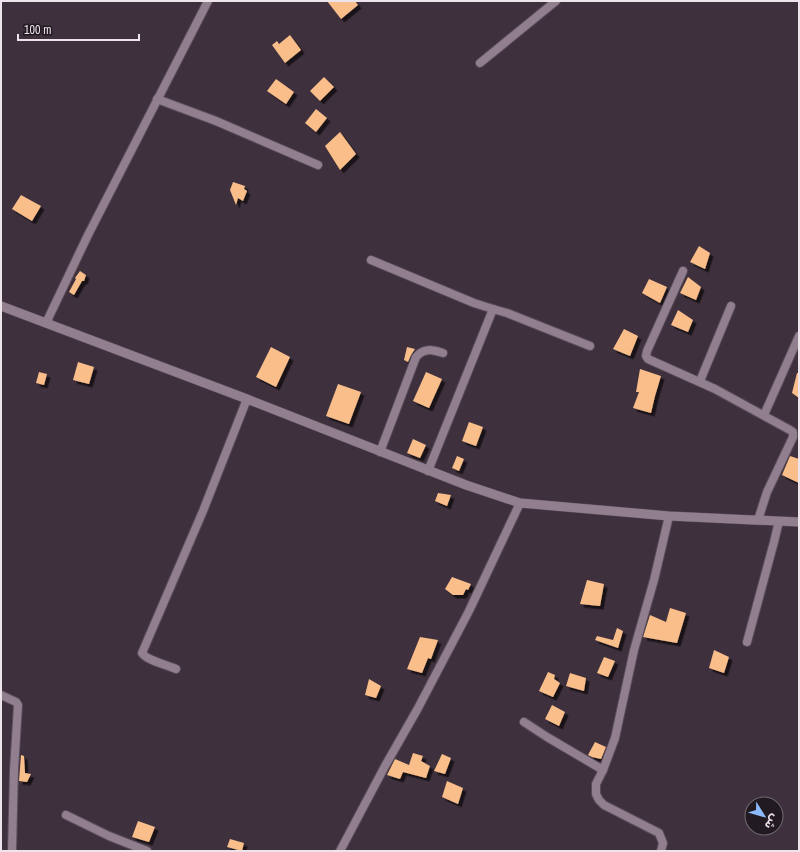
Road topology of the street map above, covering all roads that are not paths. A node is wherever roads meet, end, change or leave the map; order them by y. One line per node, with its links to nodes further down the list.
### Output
1 (208, 1): 4 (street)
2 (556, 1): 3 (street)
3 (480, 63)
4 (157, 99): 5 (street); 11 (street)
5 (318, 165)
6 (371, 260): 10 (street)
7 (683, 271): 15 (street)
8 (1, 306): 11 (street)
9 (730, 306): 15 (street)
10 (493, 309): 13 (street); 19 (street)
11 (46, 323): 16 (street)
12 (799, 336): 17 (street)
13 (590, 346)
14 (443, 354): 18 (street)
15 (700, 381): 17 (street)
16 (247, 399): 18 (street); 26 (street)
17 (764, 415): 22 (street)
18 (380, 452): 19 (street)
19 (428, 471): 20 (street)
20 (520, 503): 21 (street); 33 (street)
21 (669, 516): 22 (street); 29 (street)
22 (758, 520): 23 (street)
23 (779, 521): 24 (street); 25 (street)
24 (799, 522)
25 (747, 642)
26 (176, 669)
27 (1, 695): 31 (street)
28 (524, 722): 29 (street)
29 (603, 770): 34 (street)
30 (66, 816): 32 (street)
31 (12, 851)
32 (147, 851)
33 (340, 851)
34 (661, 851)

